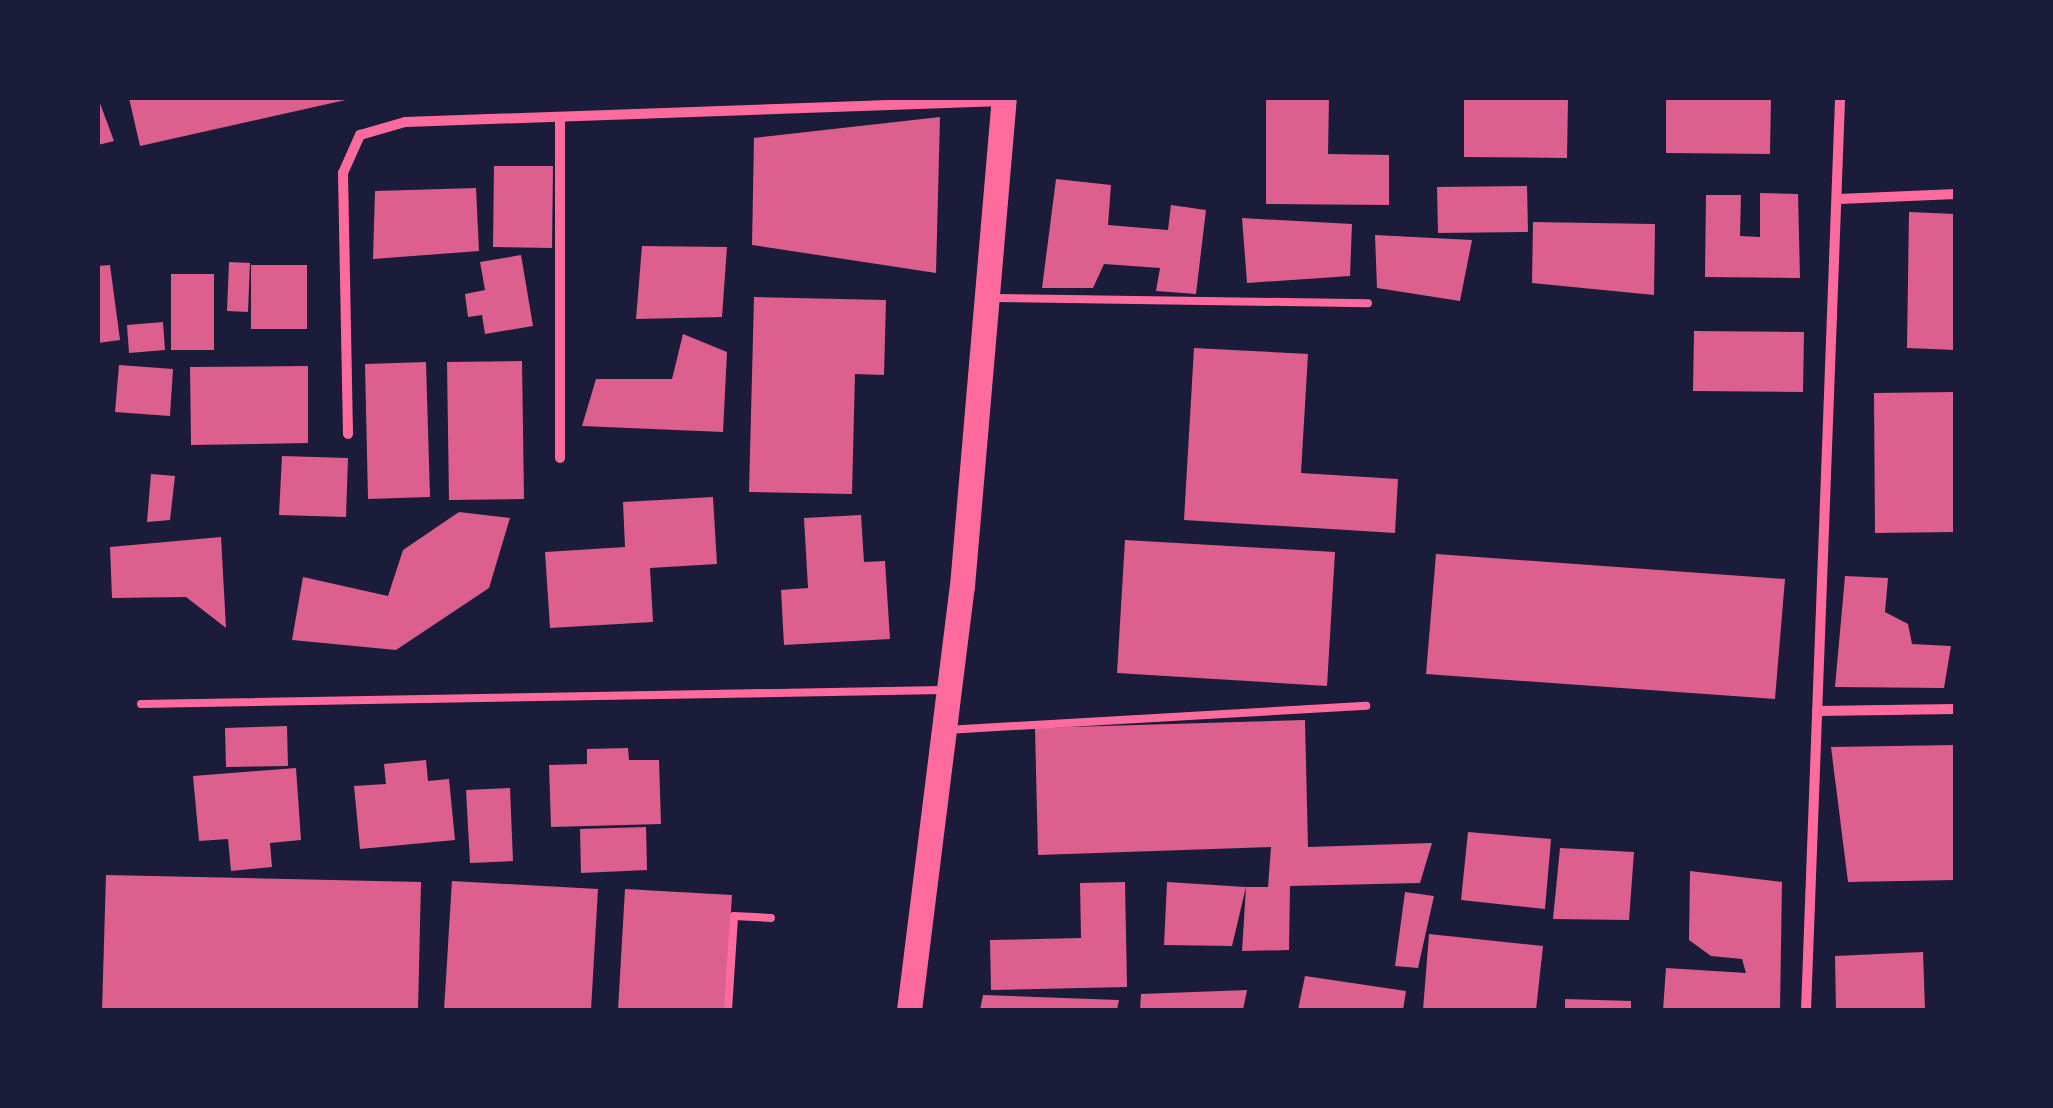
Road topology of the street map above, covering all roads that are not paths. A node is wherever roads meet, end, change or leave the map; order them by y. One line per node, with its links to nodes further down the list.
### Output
1 (1840, 98): 5 (street)
2 (1004, 99): 3 (street); 6 (main road)
3 (560, 117): 8 (street); 9 (street)
4 (1956, 194): 5 (street)
5 (1839, 199): 14 (street)
6 (981, 298): 7 (lane); 10 (main road)
7 (1368, 303)
8 (348, 434)
9 (560, 458)
10 (948, 690): 11 (lane); 15 (main road)
11 (141, 704)
12 (1366, 706): 15 (lane)
13 (1956, 708): 14 (street)
14 (1817, 712): 19 (street)
15 (943, 730): 18 (main road)
16 (771, 918): 17 (lane)
17 (728, 1010)
18 (909, 1010)
19 (1806, 1010)

